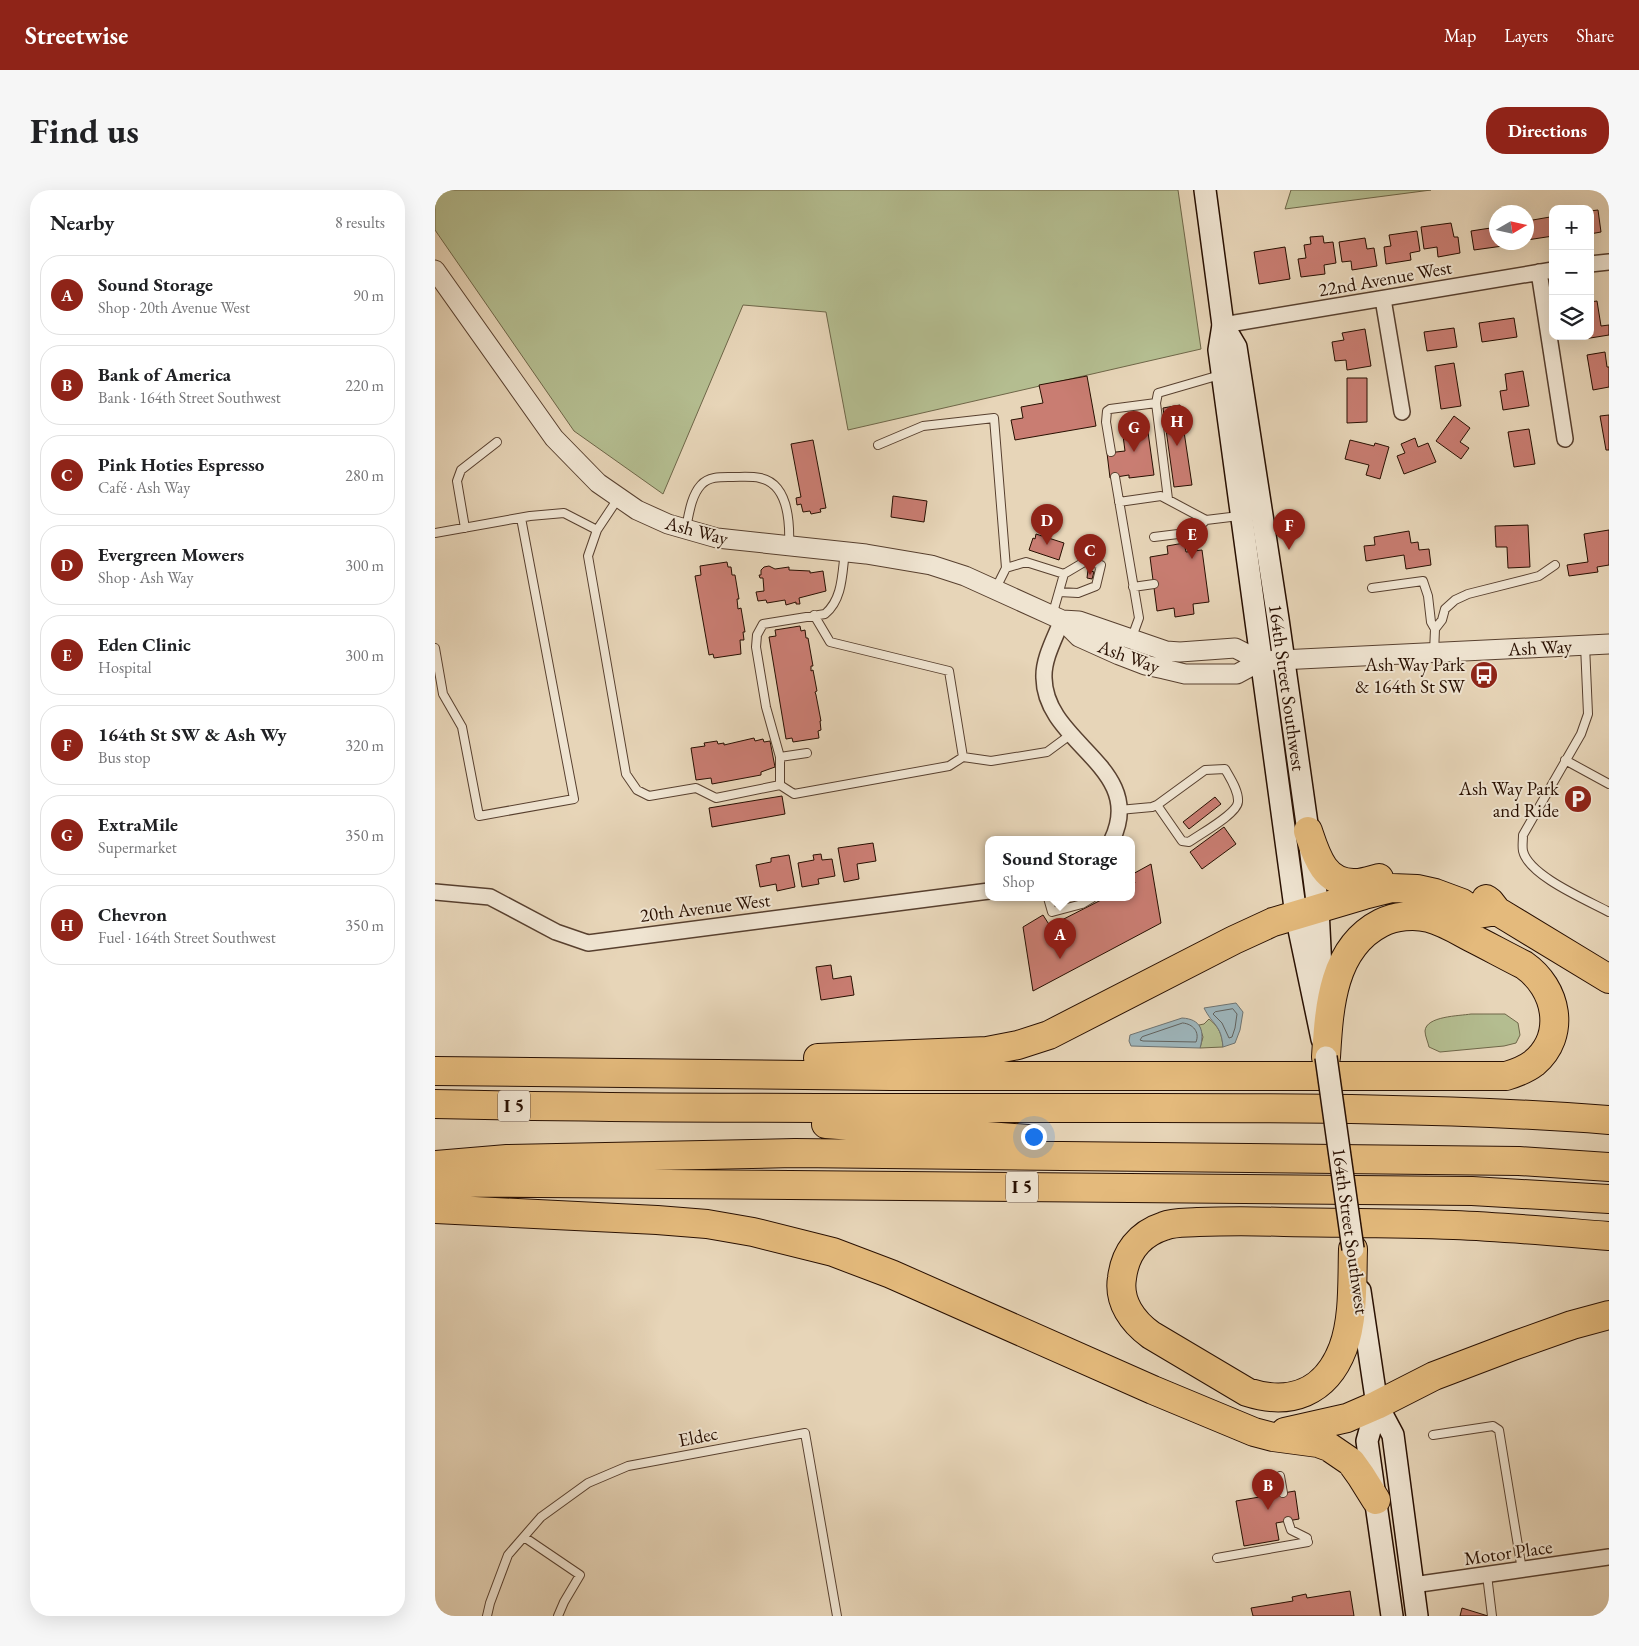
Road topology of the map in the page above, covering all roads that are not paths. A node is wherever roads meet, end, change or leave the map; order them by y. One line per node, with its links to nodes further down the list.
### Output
1 (1205, 190): 7 (main road, 164th Street Southwest)
2 (1609, 262): 3 (street)
3 (1594, 264)
4 (435, 270): 16 (street, Ash Way)
5 (1546, 271): 6 (street, 22nd Avenue West); 11 (street)
6 (1383, 299): 7 (street, 22nd Avenue West); 10 (street)
7 (1223, 325): 8 (main road, 164th Street Southwest); 46 (main road, 164th Street Southwest)
8 (1222, 375): 9 (lane); 19 (main road, 164th Street Southwest)
9 (1156, 403): 14 (lane); 17 (lane)
10 (1402, 412)
11 (1565, 439)
12 (497, 442): 22 (lane)
13 (878, 445): 30 (lane)
14 (1111, 452)
15 (1115, 477): 18 (lane)
16 (619, 498): 23 (lane); 24 (street, Ash Way)
17 (1167, 499): 18 (lane); 21 (lane)
18 (1119, 502): 33 (lane)
19 (1241, 516): 21 (lane); 45 (main road, 164th Street Southwest)
20 (521, 518): 22 (lane); 23 (lane); 43 (lane)
21 (1206, 520): 26 (lane)
22 (465, 528): 25 (lane)
23 (597, 530): 53 (lane)
24 (685, 530): 27 (street, Ash Way); 27 (lane)
25 (435, 533)
26 (1154, 538)
27 (789, 546): 28 (street, Ash Way)
28 (845, 551): 35 (street, Ash Way); 37 (lane)
29 (1555, 565): 39 (lane)
30 (1006, 568): 31 (lane); 35 (lane)
31 (1064, 574): 36 (lane); 36 (lane)
32 (1154, 584): 33 (lane)
33 (1133, 586): 40 (lane)
34 (1372, 588): 39 (lane)
35 (995, 590): 38 (street, Ash Way)
36 (1059, 592): 38 (lane)
37 (814, 615): 49 (lane); 50 (lane)
38 (1057, 618): 40 (street, Ash Way); 45 (street, Ash Way); 47 (street)
39 (1435, 629): 44 (lane)
40 (1131, 640): 45 (street, Ash Way)
41 (1585, 644): 42 (street, Ash Way); 44 (street, Ash Way); 51 (lane)
42 (1609, 644)
43 (435, 648)
44 (1434, 653): 46 (street, Ash Way)
45 (1261, 661): 46 (street, Ash Way); 63 (main road, 164th Street Southwest)
46 (1284, 661): 56 (main road, 164th Street Southwest)
47 (1070, 735): 49 (lane); 55 (street)
48 (807, 753): 50 (lane)
49 (963, 756): 53 (lane)
50 (780, 757): 53 (lane)
51 (1565, 760): 52 (lane); 64 (lane)
52 (1609, 784)
53 (780, 785)
54 (1157, 805): 54 (lane); 55 (lane)
55 (1119, 810): 57 (street)
56 (1307, 831): 62 (highway); 63 (main road, 164th Street Southwest)
57 (1114, 836)
58 (435, 892): 59 (street, 20th Avenue West)
59 (985, 892)
60 (1049, 901): 61 (lane)
61 (1087, 901)
62 (1497, 911): 63 (highway); 65 (highway)
63 (1307, 912): 66 (main road, 164th Street Southwest); 68 (highway)
64 (1609, 912)
65 (1609, 979)
66 (1325, 1056): 68 (highway); 79 (main road, 164th Street Southwest, bridge)
67 (435, 1071): 68 (highway)
68 (485, 1071)
69 (435, 1104): 70 (highway, I 5)
70 (594, 1108): 71 (highway, I 5); 72 (highway)
71 (1609, 1120)
72 (1609, 1154)
73 (435, 1165): 74 (highway)
74 (1609, 1167)
75 (435, 1182): 76 (highway, I 5)
76 (1609, 1199)
77 (435, 1209): 82 (highway)
78 (1609, 1236): 79 (highway)
79 (1353, 1249): 81 (main road, 164th Street Southwest)
80 (1609, 1315): 81 (highway)
81 (1377, 1405): 82 (highway); 86 (main road, 164th Street Southwest); 93 (main road, 164th Street Southwest)
82 (1254, 1432): 86 (highway)
83 (1433, 1435): 91 (lane)
84 (1280, 1476): 85 (lane)
85 (1283, 1493)
86 (1375, 1500): 97 (main road, 164th Street Southwest)
87 (1288, 1521): 89 (lane)
88 (524, 1537): 94 (lane, Eldec); 95 (lane); 96 (lane, Eldec)
89 (1217, 1558)
90 (1609, 1558): 91 (street, Motor Place)
91 (1523, 1570): 92 (street, Motor Place)
92 (1487, 1575): 93 (street, Motor Place); 99 (lane)
93 (1413, 1585): 98 (main road, 164th Street Southwest)
94 (487, 1616)
95 (558, 1616)
96 (837, 1616)
97 (1392, 1616)
98 (1417, 1616)
99 (1492, 1616)

